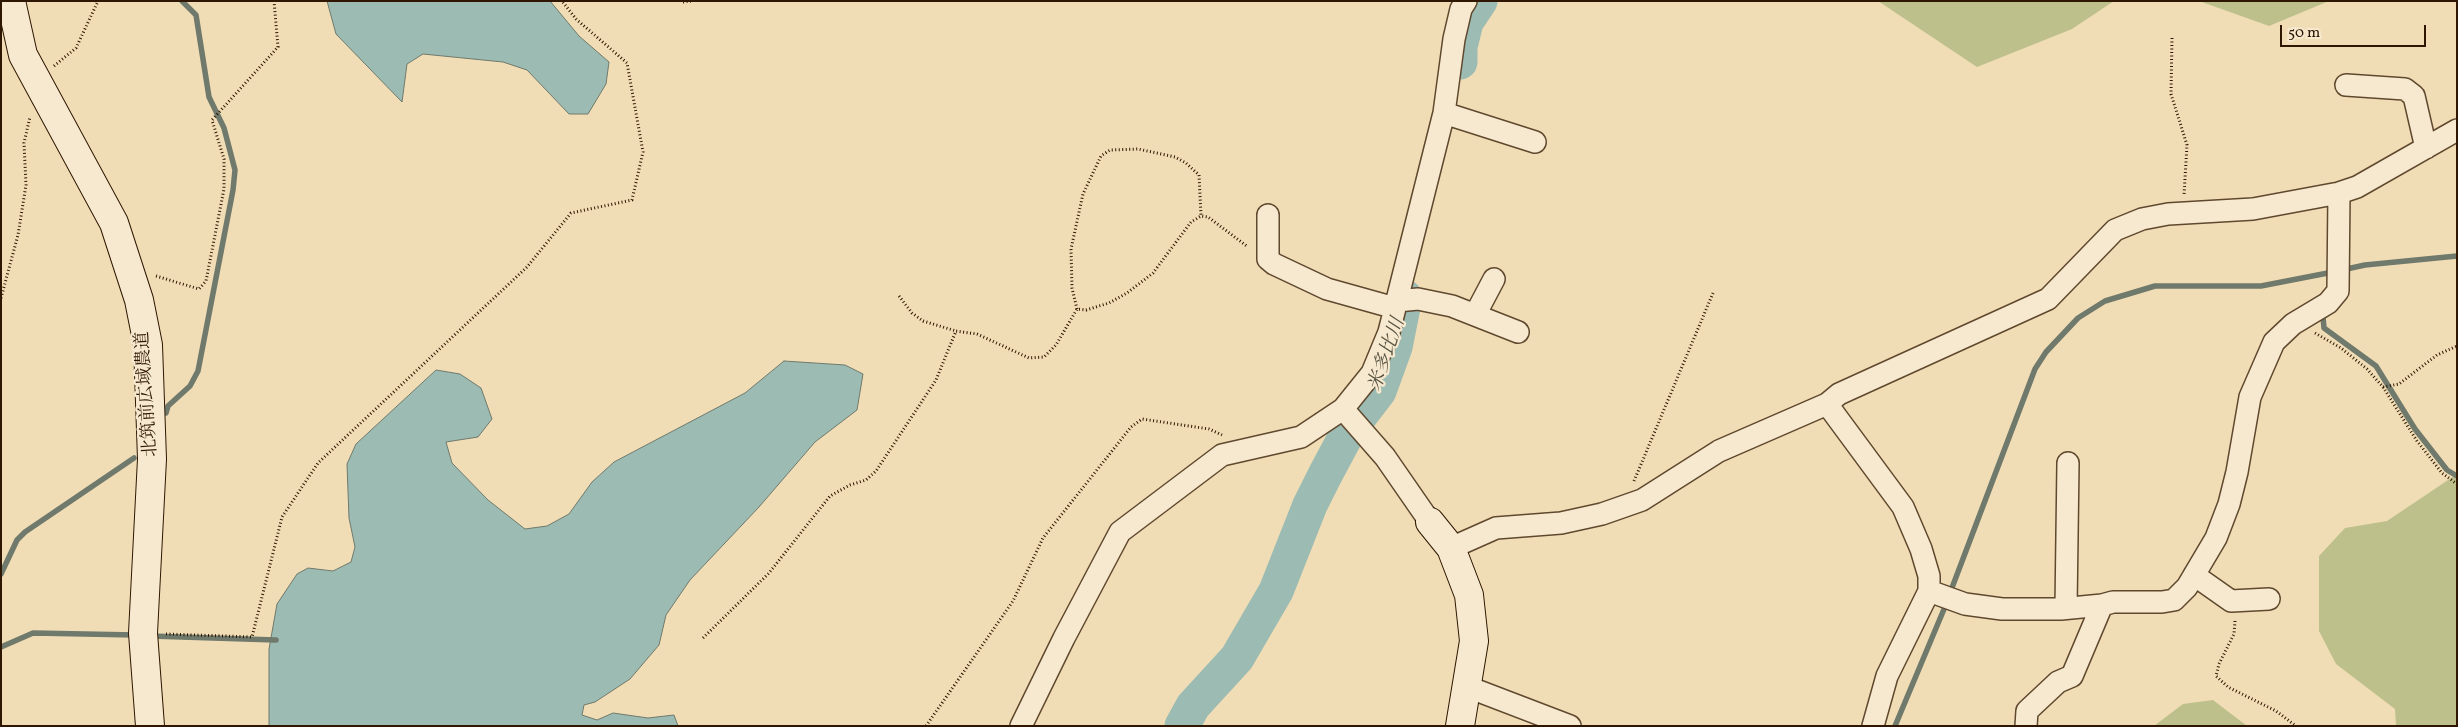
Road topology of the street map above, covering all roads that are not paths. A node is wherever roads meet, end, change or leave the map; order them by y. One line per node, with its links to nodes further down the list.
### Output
1 (11, 1): 25 (street, 北筑前広域農道)
2 (1466, 1): 4 (street)
3 (2346, 85): 7 (street)
4 (1444, 112): 6 (street); 11 (street)
5 (2457, 130): 7 (street)
6 (1536, 142)
7 (2426, 148): 8 (street)
8 (2339, 193): 14 (street); 19 (street)
9 (1268, 215): 11 (street)
10 (1494, 279): 12 (street)
11 (1396, 304): 12 (street); 15 (street)
12 (1475, 315): 13 (street)
13 (1518, 332)
14 (1827, 404): 18 (street); 20 (street)
15 (1343, 410): 17 (street); 26 (street)
16 (2068, 463): 23 (street)
17 (1430, 522): 18 (street)
18 (1451, 548): 24 (street)
19 (2194, 575): 21 (street); 22 (street)
20 (1929, 591): 23 (street); 29 (street)
21 (2269, 599)
22 (2102, 605): 23 (street); 30 (street)
23 (2066, 608)
24 (1468, 687): 27 (street); 28 (street)
25 (150, 726)
26 (1021, 726)
27 (1460, 726)
28 (1570, 726)
29 (1874, 726)
30 (2026, 726)

